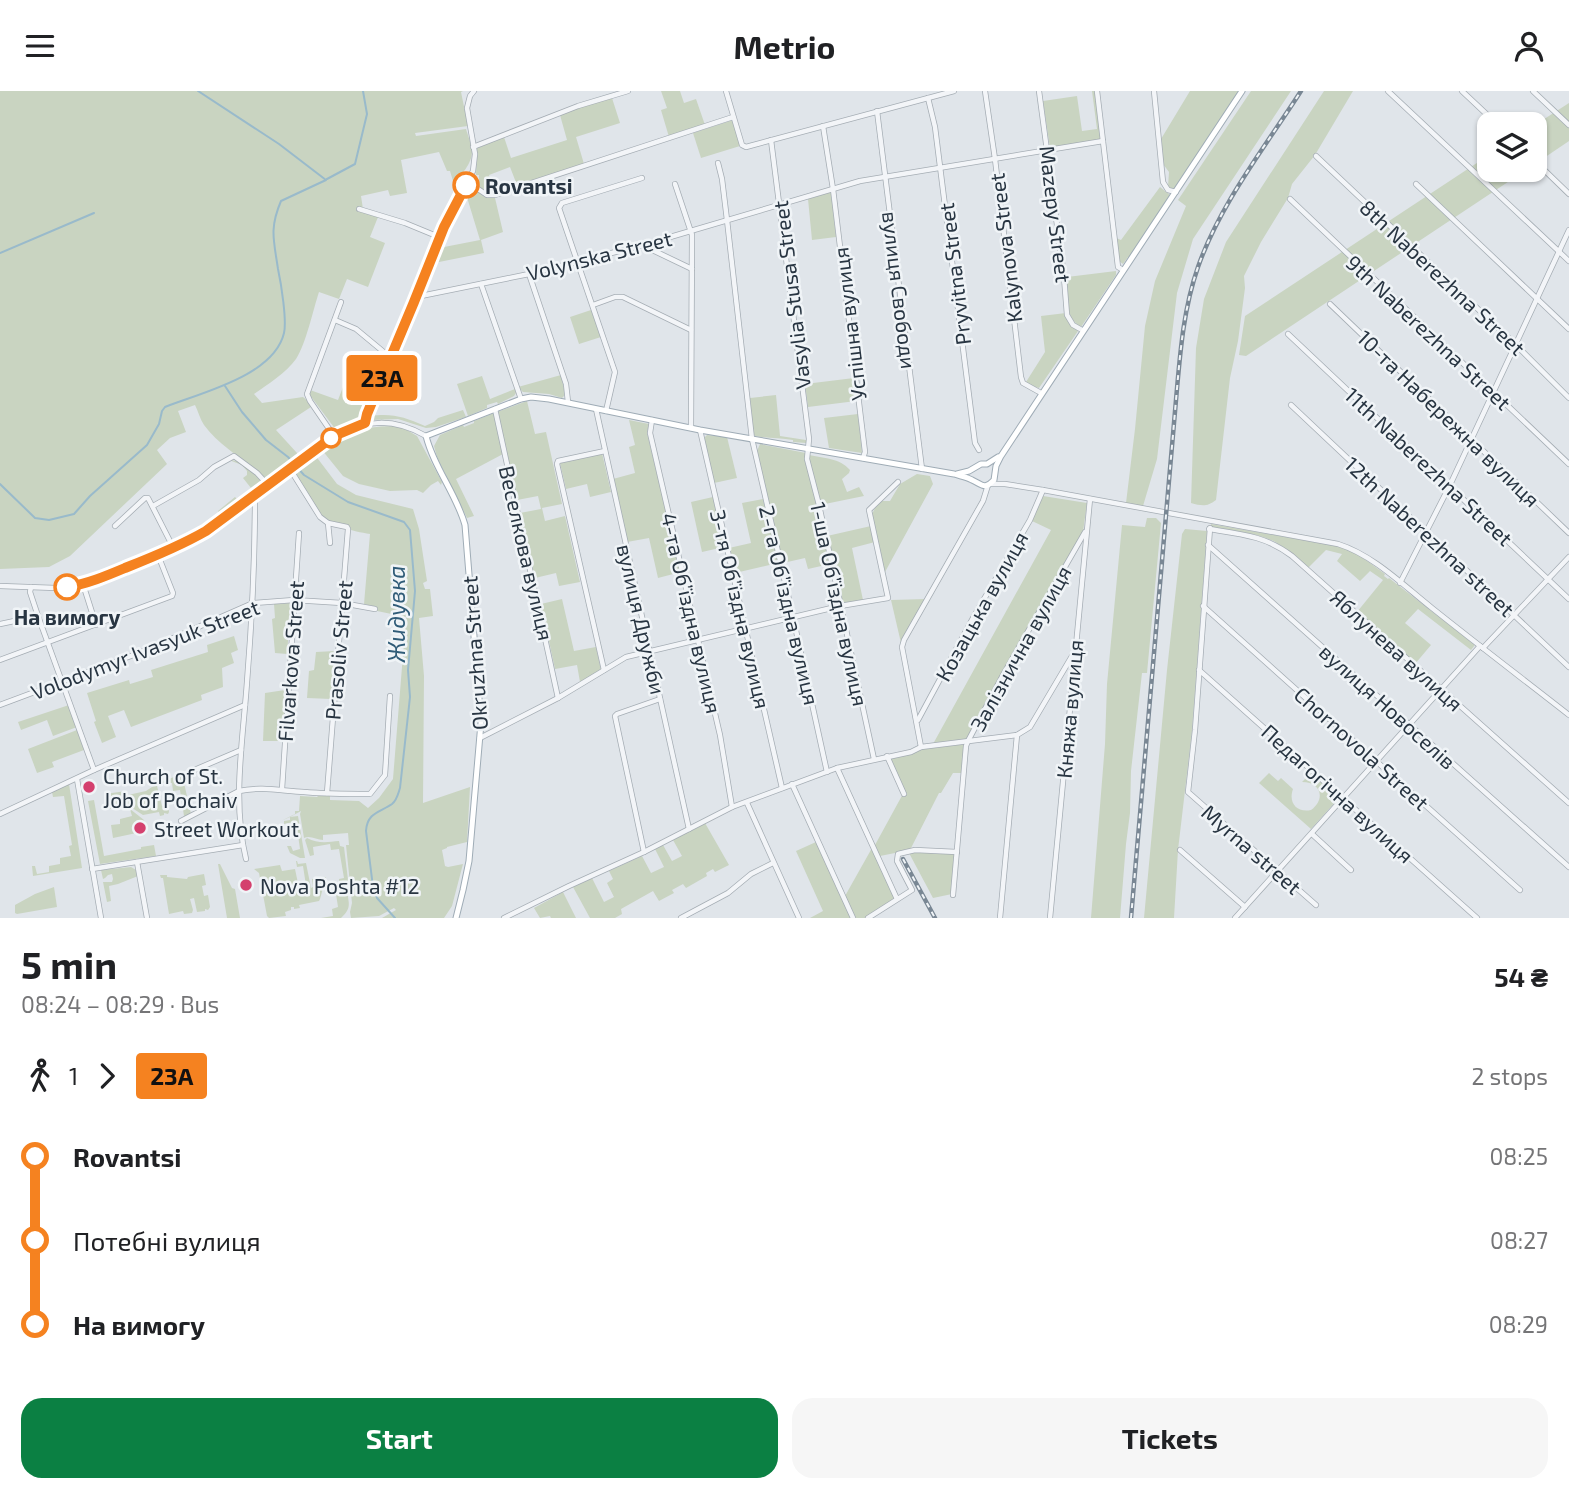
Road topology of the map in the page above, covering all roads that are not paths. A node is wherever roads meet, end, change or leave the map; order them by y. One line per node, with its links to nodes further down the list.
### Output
1 (473, 91): 21 (street)
2 (628, 91): 21 (street)
3 (726, 91): 16 (street)
4 (954, 91): 13 (street)
5 (985, 91): 24 (street, Kalynova Street)
6 (1039, 91): 22 (street, Mazepy Street)
7 (1097, 91): 20 (street)
8 (1154, 91): 34 (street)
9 (1242, 91): 34 (main road)
10 (1388, 91): 44 (street)
11 (1462, 91): 15 (street)
12 (1533, 91): 17 (street)
13 (928, 98): 14 (street); 26 (street, Pryvitna Street)
14 (877, 111): 18 (street); 28 (street, вулиця Свободи)
15 (1484, 112)
16 (733, 117): 19 (street); 32 (street)
17 (1569, 125)
18 (823, 126): 19 (street); 33 (street, Успішна вулиця)
19 (771, 141): 37 (street, Vasylia Stusa Street)
20 (1103, 141): 22 (street, Volynska Street); 48 (street)
21 (473, 147): 32 (street)
22 (1048, 150): 24 (street, Volynska Street); 59 (street, Mazepy Street)
23 (1316, 156): 61 (street, 8th Naberezhna Street)
24 (995, 159): 26 (street, Volynska Street); 64 (street, Kalynova Street)
25 (718, 163): 39 (street, 2-га Обʼїздна вулиця)
26 (941, 168): 28 (street, Volynska Street); 81 (street, Pryvitna Street)
27 (1547, 173): 35 (street)
28 (886, 176): 33 (street, Volynska Street); 89 (street, вулиця Свободи)
29 (642, 178): 45 (street)
30 (675, 184): 41 (street)
31 (1416, 184): 52 (street)
32 (466, 185): 42 (street)
33 (833, 189): 37 (street, Volynska Street); 84 (street, Успішна вулиця)
34 (1175, 192): 48 (main road)
35 (1569, 194)
36 (1290, 199): 63 (street, 9th Naberezhna Street)
37 (780, 205): 39 (street, Volynska Street); 80 (street, Vasylia Stusa Street)
38 (359, 209): 42 (street)
39 (727, 220): 41 (street, Volynska Street); 79 (street, 2-га Обʼїздна вулиця)
40 (1569, 230): 44 (street)
41 (691, 231): 43 (street, Volynska Street); 47 (street)
42 (439, 237): 51 (street)
43 (643, 245): 45 (street, Volynska Street); 47 (street)
44 (1559, 251): 46 (street); 52 (street)
45 (576, 261): 49 (street, Volynska Street); 55 (street)
46 (1569, 261)
47 (692, 269): 58 (street)
48 (1123, 270): 59 (main road)
49 (528, 274): 50 (street, Volynska Street); 67 (street)
50 (481, 284): 51 (street, Volynska Street); 66 (street)
51 (416, 297): 62 (street)
52 (1537, 299): 57 (street); 61 (street)
53 (341, 302): 56 (street)
54 (1330, 304): 78 (street, 10-та Набережна вулиця)
55 (593, 305): 58 (street); 71 (street)
56 (334, 320): 62 (street); 76 (street)
57 (1569, 329)
58 (692, 330): 74 (street)
59 (1082, 330): 64 (main road)
60 (1288, 334): 96 (street, 11th Naberezhna Street)
61 (1515, 344): 63 (street); 65 (street, 8th Naberezhna Street)
62 (391, 358): 73 (street)
63 (1493, 392): 78 (street); 86 (street, 9th Naberezhna Street)
64 (1041, 393): 83 (main road)
65 (1569, 398)
66 (521, 399): 67 (main road); 69 (main road)
67 (568, 402): 70 (main road)
68 (1291, 405): 106 (street, 12th Naberezhna street)
69 (495, 409): 77 (main road); 144 (street, Веселкова вулиця)
70 (596, 409): 71 (main road); 82 (street, вулиця Дружби)
71 (606, 411): 72 (main road)
72 (652, 420): 74 (main road); 132 (street, 4-та Обʼїздна вулиця)
73 (365, 423): 76 (street); 77 (street)
74 (691, 428): 75 (main road)
75 (700, 430): 79 (main road); 131 (street, 3-тя Обʼїздна вулиця)
76 (334, 436): 88 (street)
77 (426, 436): 152 (main road, Okruzhna Street)
78 (1472, 438): 96 (street); 108 (street, 10-та Набережна вулиця)
79 (752, 439): 80 (main road); 128 (street, 2-га Обʼїздна вулиця)
80 (808, 449): 84 (main road); 124 (street, 1-ша Обʼїздна вулиця)
81 (979, 450)
82 (605, 451): 135 (street, вулиця Дружби); 140 (street)
83 (1001, 456): 85 (main road); 90 (main road)
84 (863, 459): 89 (main road)
85 (987, 464): 87 (main road); 90 (main road)
86 (1569, 464)
87 (976, 467): 91 (main road); 93 (main road)
88 (291, 468): 95 (street); 102 (street)
89 (922, 469): 91 (main road)
90 (996, 473): 93 (main road); 94 (street)
91 (954, 474): 93 (main road)
92 (898, 482): 124 (street)
93 (984, 484): 94 (street); 149 (street)
94 (1005, 484): 97 (street)
95 (268, 485): 98 (street); 100 (street)
96 (1450, 485): 106 (street); 114 (street, 11th Naberezhna Street)
97 (1043, 490): 99 (street); 149 (street, Козацька вулиця)
98 (255, 494): 111 (street); 121 (street)
99 (1090, 499): 101 (street); 105 (street, Княжа вулиця)
100 (153, 506): 103 (street); 111 (street)
101 (1210, 521): 104 (street); 115 (street)
102 (328, 523): 109 (street); 122 (street, Prasoliv Street)
103 (115, 526)
104 (1209, 529): 110 (street); 142 (street, Яблунева вулиця)
105 (1086, 530): 136 (street, Княжа вулиця); 153 (street, Залізнична вулиця)
106 (1426, 531): 115 (street); 126 (street, 12th Naberezhna street)
107 (299, 533): 120 (street, Filvarkova Street)
108 (1569, 533)
109 (330, 543)
110 (1208, 545): 123 (street); 150 (street, вулиця Новоселів)
111 (174, 549): 112 (street)
112 (158, 555): 116 (street); 130 (street)
113 (1569, 557): 114 (street)
114 (1548, 579): 119 (street, 11th Naberezhna Street); 126 (street)
115 (1400, 583): 134 (street)
116 (83, 584): 118 (street); 130 (street)
117 (0, 586): 118 (street)
118 (31, 587): 127 (street)
119 (1569, 599)
120 (294, 600): 121 (street, Volodymyr Ivasyuk Street); 122 (street, Volodymyr Ivasyuk Street); 166 (street, Filvarkova Street)
121 (253, 603): 141 (street, Volodymyr Ivasyuk Street); 147 (street)
122 (342, 603): 125 (street, Volodymyr Ivasyuk Street); 168 (street, Prasoliv Street)
123 (1203, 605): 139 (street); 158 (street, Chornovola Street)
124 (840, 606): 128 (street); 157 (street, 1-ша Обʼїздна вулиця)
125 (375, 609)
126 (1514, 615): 134 (street); 138 (street, 12th Naberezhna street)
127 (38, 616): 129 (street); 133 (street)
128 (793, 617): 131 (street); 162 (street, 2-га Обʼїздна вулиця)
129 (0, 624)
130 (96, 625): 133 (street)
131 (746, 628): 132 (street); 165 (street, 3-тя Обʼїздна вулиця)
132 (698, 640): 135 (street); 173 (street, 4-та Обʼїздна вулиця)
133 (48, 643): 137 (street); 141 (street)
134 (1481, 647): 142 (street); 148 (street)
135 (649, 651): 140 (street); 145 (street, вулиця Дружби)
136 (1074, 651): 151 (street); 203 (street, Княжа вулиця)
137 (0, 660)
138 (1569, 667)
139 (1199, 669): 170 (street, Педагогічна вулиця); 188 (street, Myrna street)
140 (604, 670): 144 (street)
141 (62, 682): 146 (street, Volodymyr Ivasyuk Street); 160 (street)
142 (1441, 689): 150 (street); 172 (street, Яблунева вулиця)
143 (390, 696): 168 (street)
144 (558, 698): 152 (street)
145 (660, 699): 176 (street, вулиця Дружби); 180 (street)
146 (0, 705)
147 (245, 705): 155 (street); 160 (street)
148 (1569, 715)
149 (917, 721): 154 (street)
150 (1409, 725): 158 (street); 185 (street, вулиця Новоселів)
151 (1017, 735): 153 (street); 202 (street)
152 (480, 738): 196 (main road, Okruzhna Street)
153 (968, 741): 154 (street); 181 (street, Залізнична вулиця)
154 (921, 747): 156 (street)
155 (241, 750): 161 (street); 167 (street)
156 (887, 756): 157 (street); 169 (street)
157 (874, 759): 159 (street)
158 (1377, 761): 170 (street); 189 (street, Chornovola Street)
159 (837, 768): 162 (street); 191 (street)
160 (94, 770): 163 (street)
161 (192, 771)
162 (827, 772): 164 (street)
163 (77, 779): 174 (street); 186 (street)
164 (792, 784): 165 (street); 200 (street)
165 (782, 788): 171 (street)
166 (282, 789): 167 (street); 168 (street)
167 (239, 791): 175 (street); 178 (street)
168 (327, 793)
169 (904, 794)
170 (1343, 799): 177 (street); 205 (street, Педагогічна вулиця)
171 (747, 803): 173 (street); 184 (street)
172 (1569, 803)
173 (732, 807): 176 (street)
174 (0, 814)
175 (181, 821)
176 (689, 829): 180 (street)
177 (1312, 834): 187 (street); 188 (street)
178 (243, 845): 182 (street); 183 (street)
179 (1180, 850): 193 (street)
180 (643, 852): 197 (street)
181 (957, 852): 190 (street, Залізнична вулиця); 191 (street)
182 (246, 859)
183 (136, 862): 186 (street); 195 (street)
184 (773, 863): 198 (street); 199 (street)
185 (1569, 867)
186 (92, 869): 194 (street)
187 (1351, 870)
188 (1278, 871): 192 (street, Myrna street); 193 (street)
189 (1520, 890)
190 (953, 895)
191 (897, 899): 201 (street)
192 (1316, 905)
193 (1245, 907): 204 (street)
194 (101, 918)
195 (147, 918)
196 (456, 918)
197 (504, 918)
198 (681, 918)
199 (799, 918)
200 (853, 918)
201 (868, 918)
202 (1000, 918)
203 (1050, 918)
204 (1235, 918)
205 (1478, 918)

